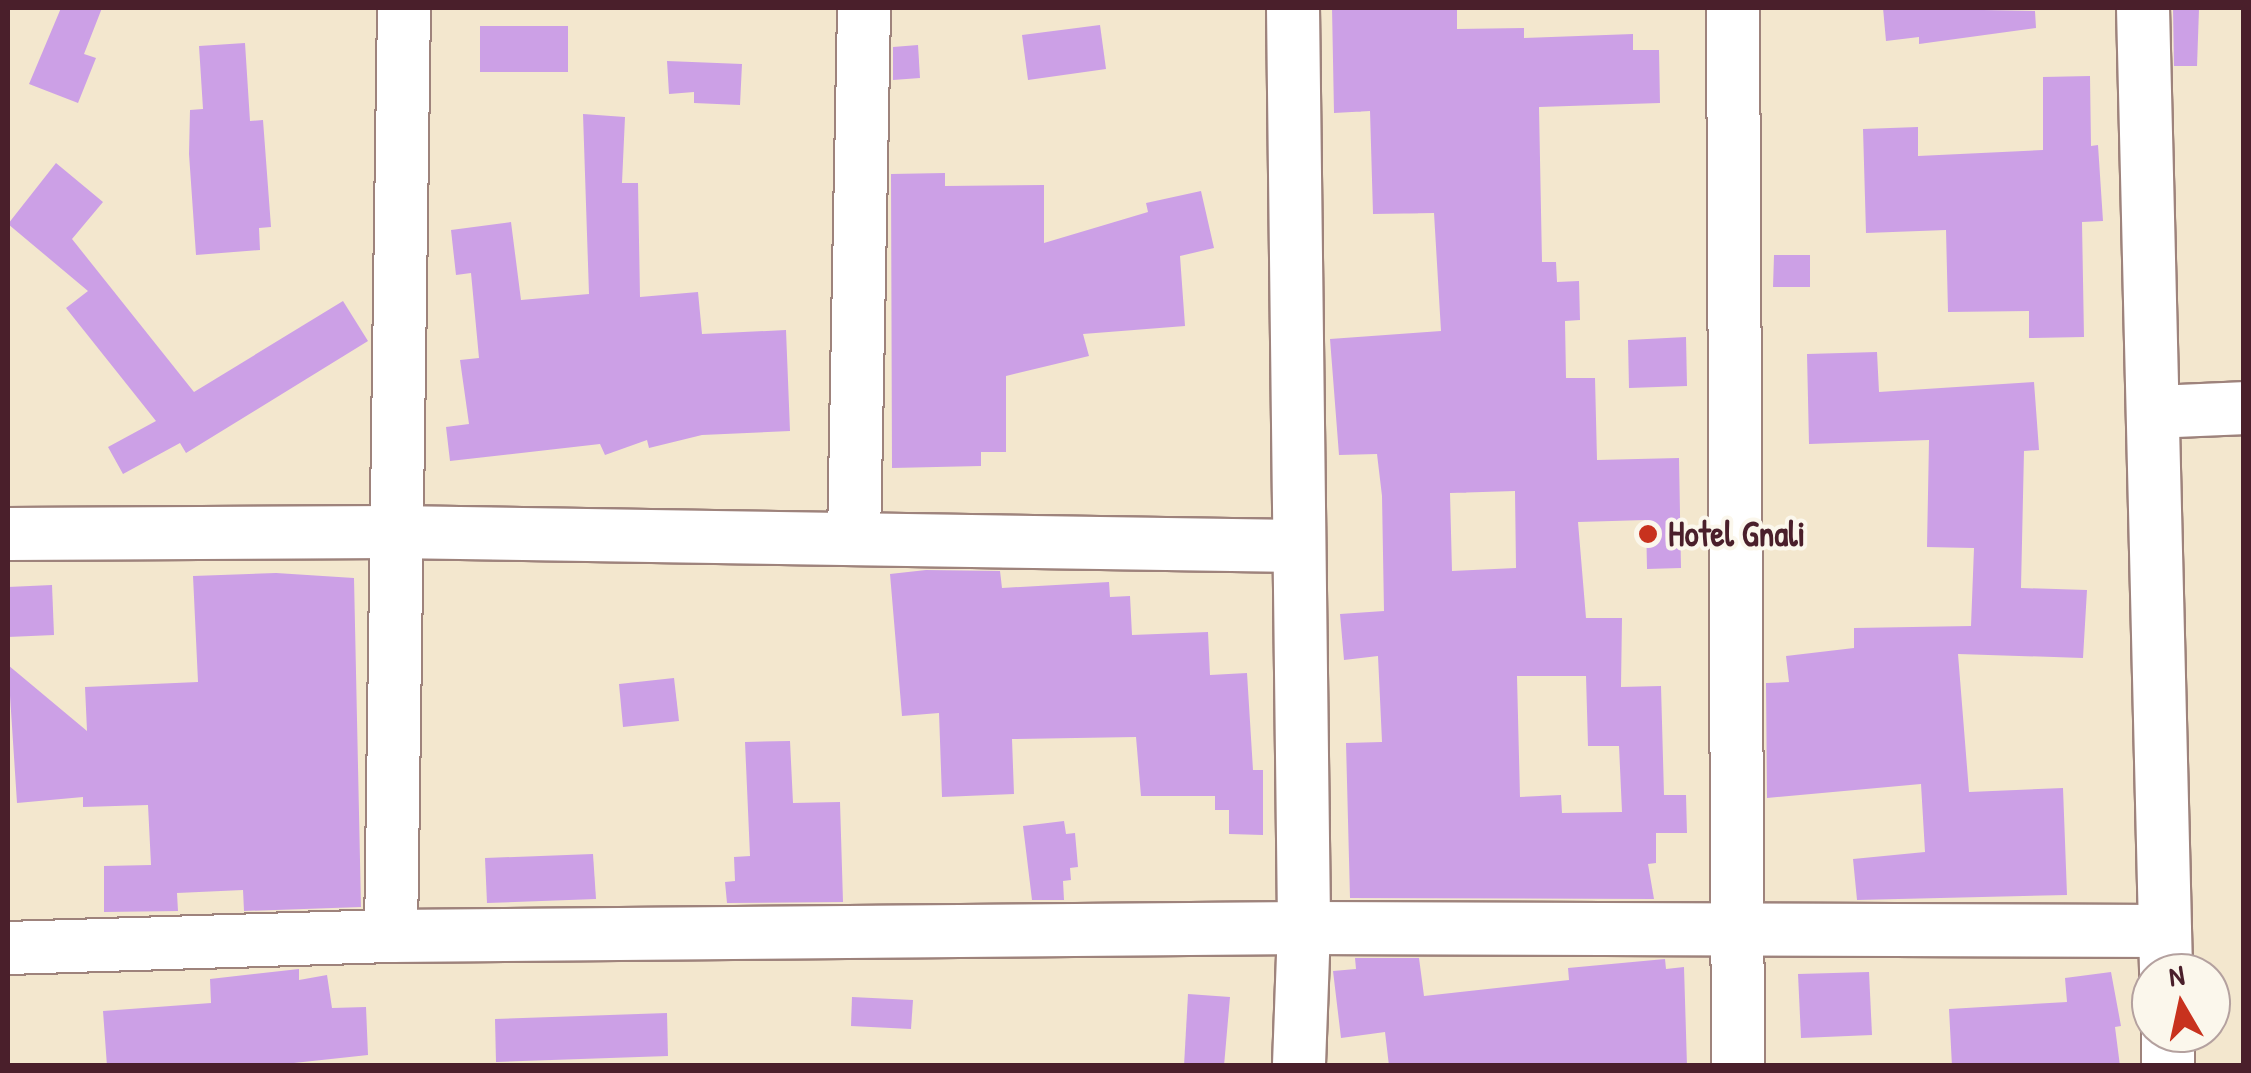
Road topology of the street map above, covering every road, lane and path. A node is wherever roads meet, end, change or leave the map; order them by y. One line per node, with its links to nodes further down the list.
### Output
1 (404, 8): 8 (street)
2 (864, 8): 10 (street)
3 (1293, 8): 11 (street)
4 (1733, 8): 13 (street)
5 (2143, 8): 7 (street)
6 (2244, 408): 7 (street)
7 (2154, 412): 16 (street)
8 (394, 532): 9 (street); 10 (street); 14 (street)
9 (8, 534)
10 (854, 539): 11 (street)
11 (1298, 546): 12 (street)
12 (1304, 928): 13 (street); 14 (street); 17 (street)
13 (1740, 934): 16 (street); 18 (street)
14 (390, 936): 15 (street)
15 (8, 948)
16 (2166, 952)
17 (1299, 1066)
18 (1738, 1066)

